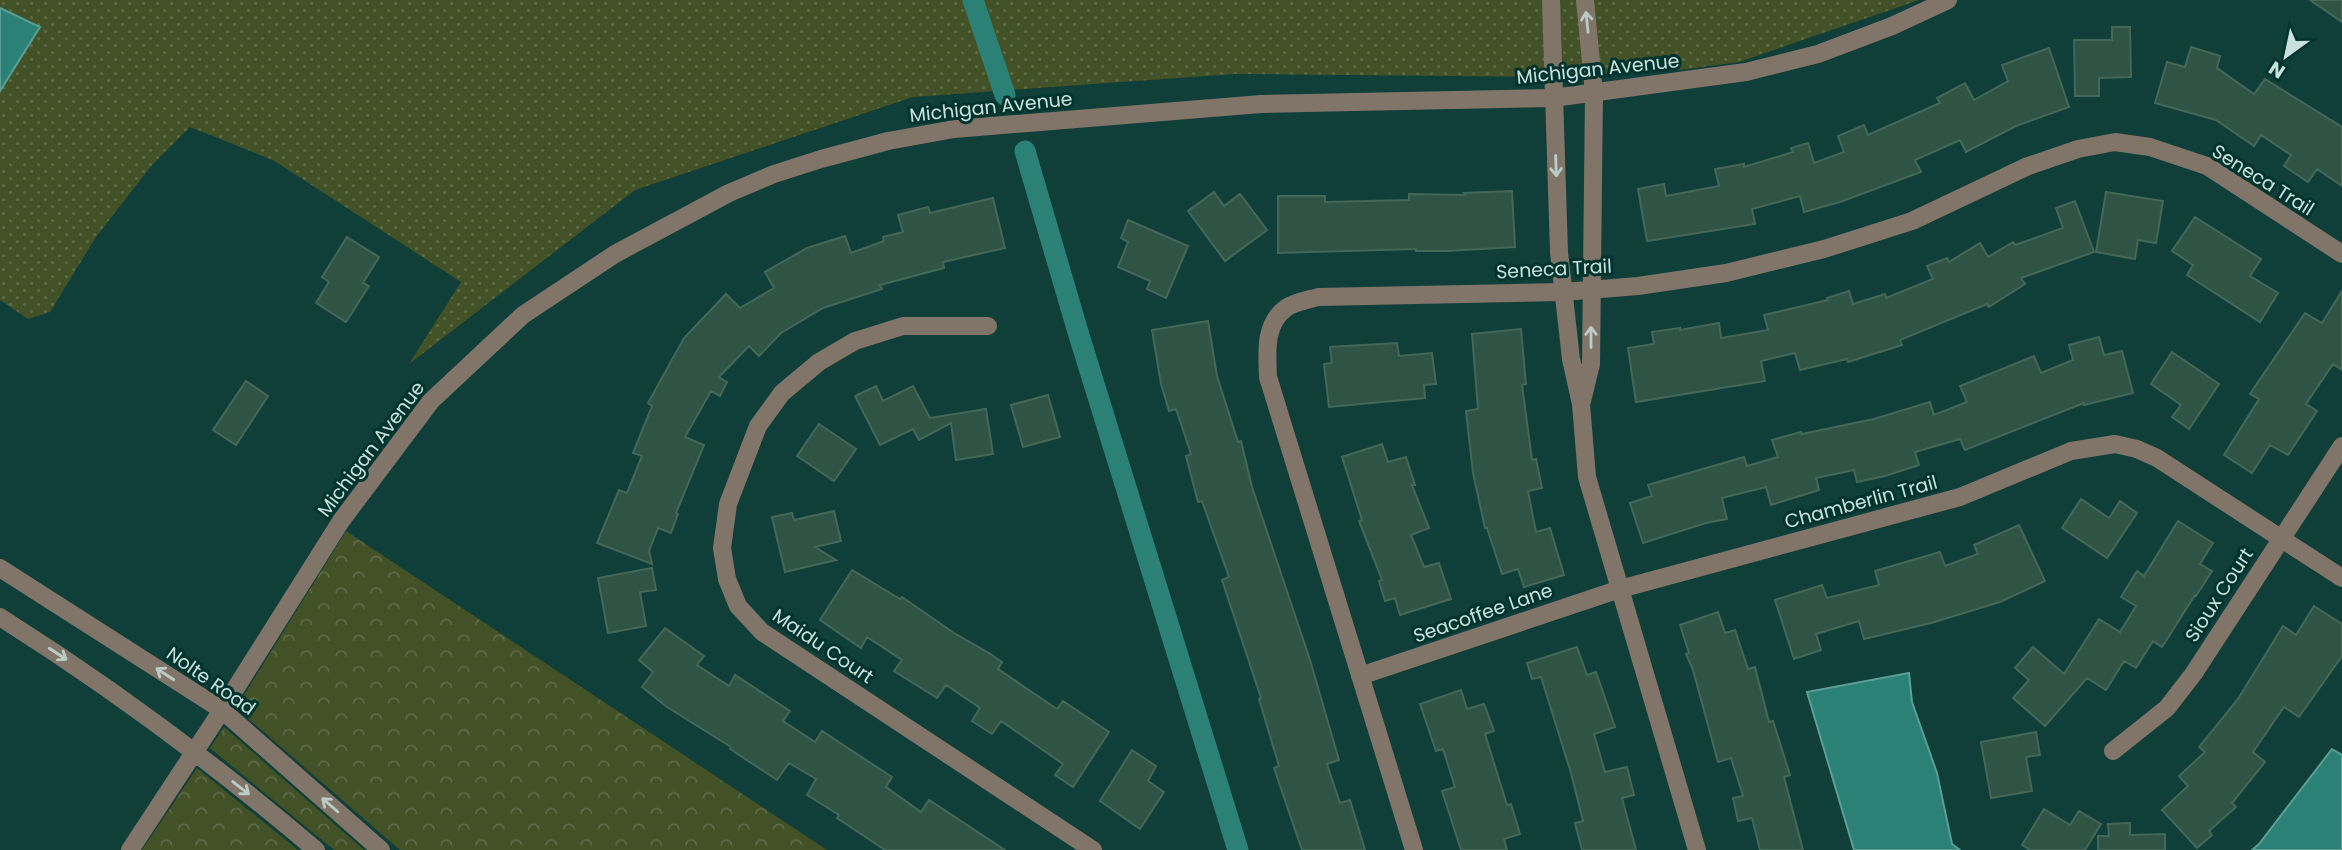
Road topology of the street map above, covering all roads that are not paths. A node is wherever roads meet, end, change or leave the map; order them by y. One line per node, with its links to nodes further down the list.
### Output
1 (1551, 0): 5 (street)
2 (1585, 0): 4 (street, one-way to 2)
3 (1948, 0): 4 (street, Michigan Avenue)
4 (1594, 93): 5 (street, Michigan Avenue); 7 (street)
5 (1553, 98): 8 (street, one-way to 8); 18 (street, Michigan Avenue)
6 (2342, 254): 7 (street, Seneca Trail)
7 (1591, 290): 8 (street, Seneca Trail); 10 (street, one-way to 7)
8 (1563, 292): 10 (street); 17 (street, Seneca Trail)
9 (988, 326): 24 (street, Maidu Court)
10 (1581, 404): 15 (street)
11 (2342, 446): 12 (street, Sioux Court)
12 (2281, 539): 14 (street, Chamberlin Trail); 15 (street, Chamberlin Trail); 20 (street, Sioux Court)
13 (0, 568): 18 (street, Nolte Road, one-way to 13)
14 (2342, 579)
15 (1620, 589): 17 (street, Seacoffee Lane); 26 (street)
16 (0, 617): 19 (street, one-way to 19)
17 (1360, 676): 25 (street, Seneca Trail)
18 (222, 710): 19 (street, Michigan Avenue); 23 (street, Nolte Road, one-way to 18)
19 (195, 751): 21 (street, Michigan Avenue); 22 (street, one-way to 22)
20 (2113, 751)
21 (130, 850)
22 (316, 850)
23 (381, 850)
24 (1093, 850)
25 (1414, 850)
26 (1697, 850)

